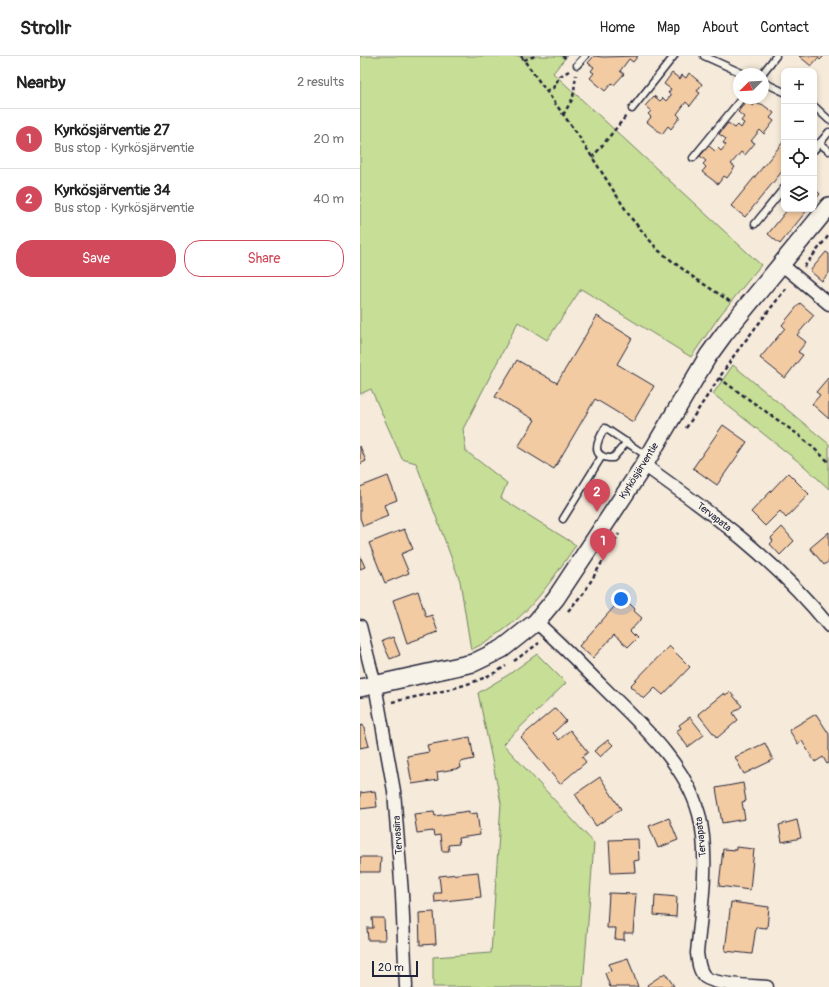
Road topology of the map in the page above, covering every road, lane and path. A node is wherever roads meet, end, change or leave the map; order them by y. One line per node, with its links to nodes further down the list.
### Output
1 (521, 56): 7 (path)
2 (535, 56): 7 (path)
3 (585, 56): 8 (lane)
4 (674, 56): 15 (lane)
5 (704, 56): 10 (lane)
6 (776, 56): 9 (lane)
7 (524, 60): 12 (path)
8 (577, 65): 12 (path); 17 (path)
9 (767, 68)
10 (733, 69)
11 (769, 85): 13 (lane)
12 (546, 91): 17 (path)
13 (781, 91)
14 (737, 104): 24 (lane)
15 (632, 109): 23 (path)
16 (817, 109): 18 (lane)
17 (563, 115): 23 (path)
18 (829, 120)
19 (829, 132): 20 (lane)
20 (820, 143): 21 (lane); 22 (lane)
21 (817, 146)
22 (829, 152)
23 (592, 158): 30 (path)
24 (693, 158)
25 (781, 192): 27 (lane)
26 (829, 206): 28 (street, Kyrkösjärventie)
27 (755, 224)
28 (781, 264): 29 (street); 30 (street, Kyrkösjärventie)
29 (829, 304)
30 (743, 312): 34 (street, Kyrkösjärventie)
31 (719, 378): 35 (path)
32 (627, 442): 33 (lane); 33 (lane); 34 (lane)
33 (602, 456): 36 (lane)
34 (646, 461): 37 (street, Kyrkösjärventie); 39 (street, Tervapata)
35 (829, 462)
36 (563, 519)
37 (536, 622): 40 (street, Kyrkösjärventie); 42 (street, Tervapata)
38 (360, 626): 40 (street, Tervasiira)
39 (829, 626)
40 (367, 687): 41 (street, Tervasiira)
41 (406, 987)
42 (767, 987)

